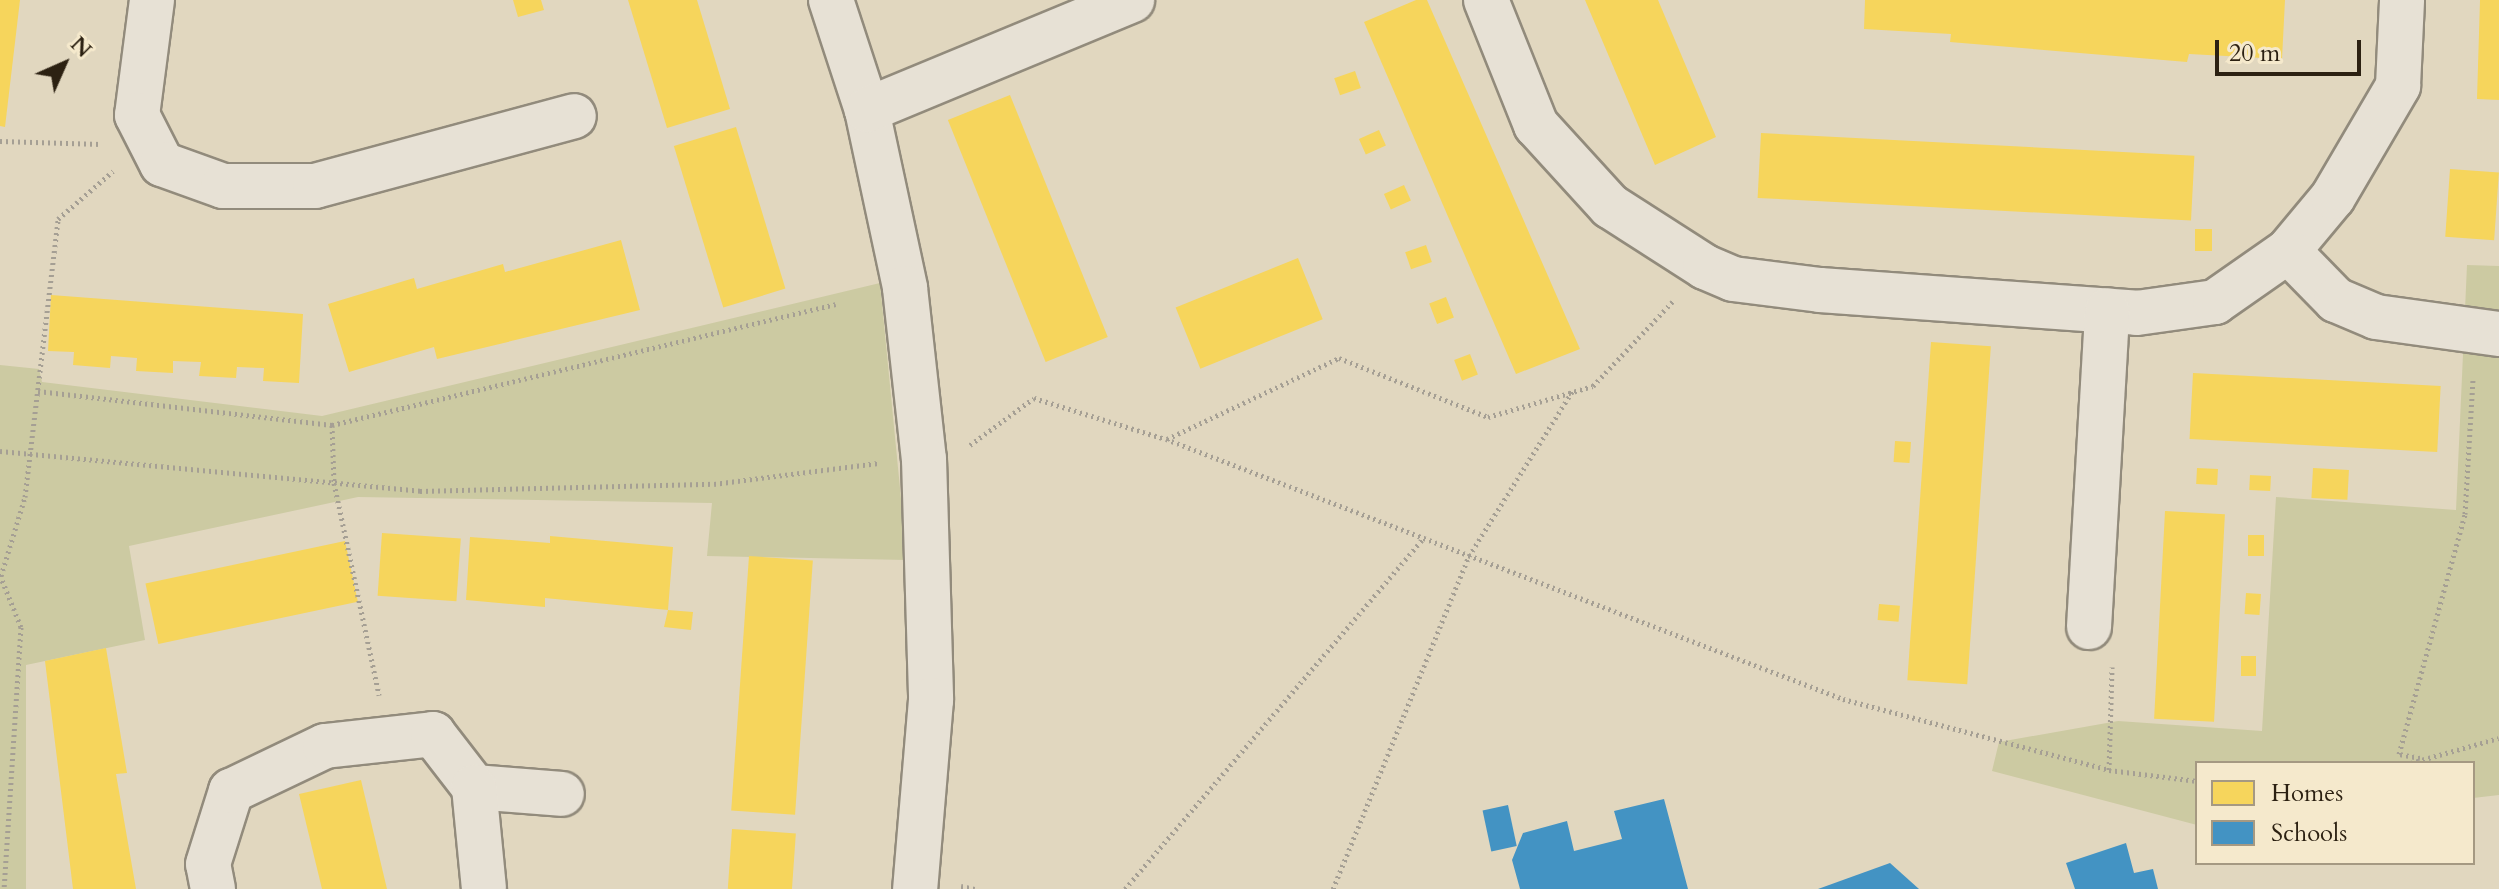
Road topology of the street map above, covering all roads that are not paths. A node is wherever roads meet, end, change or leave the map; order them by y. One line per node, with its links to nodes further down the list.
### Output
1 (152, 0): 7 (street)
2 (831, 0): 6 (street)
3 (1132, 0): 6 (street)
4 (1486, 0): 9 (street)
5 (2402, 0): 8 (street)
6 (867, 110): 16 (street)
7 (574, 116)
8 (2288, 251): 9 (street); 10 (street)
9 (2107, 311): 11 (street)
10 (2487, 333)
11 (2089, 627)
12 (474, 787): 13 (street); 14 (street); 15 (street)
13 (562, 794)
14 (213, 889)
15 (484, 889)
16 (915, 889)

